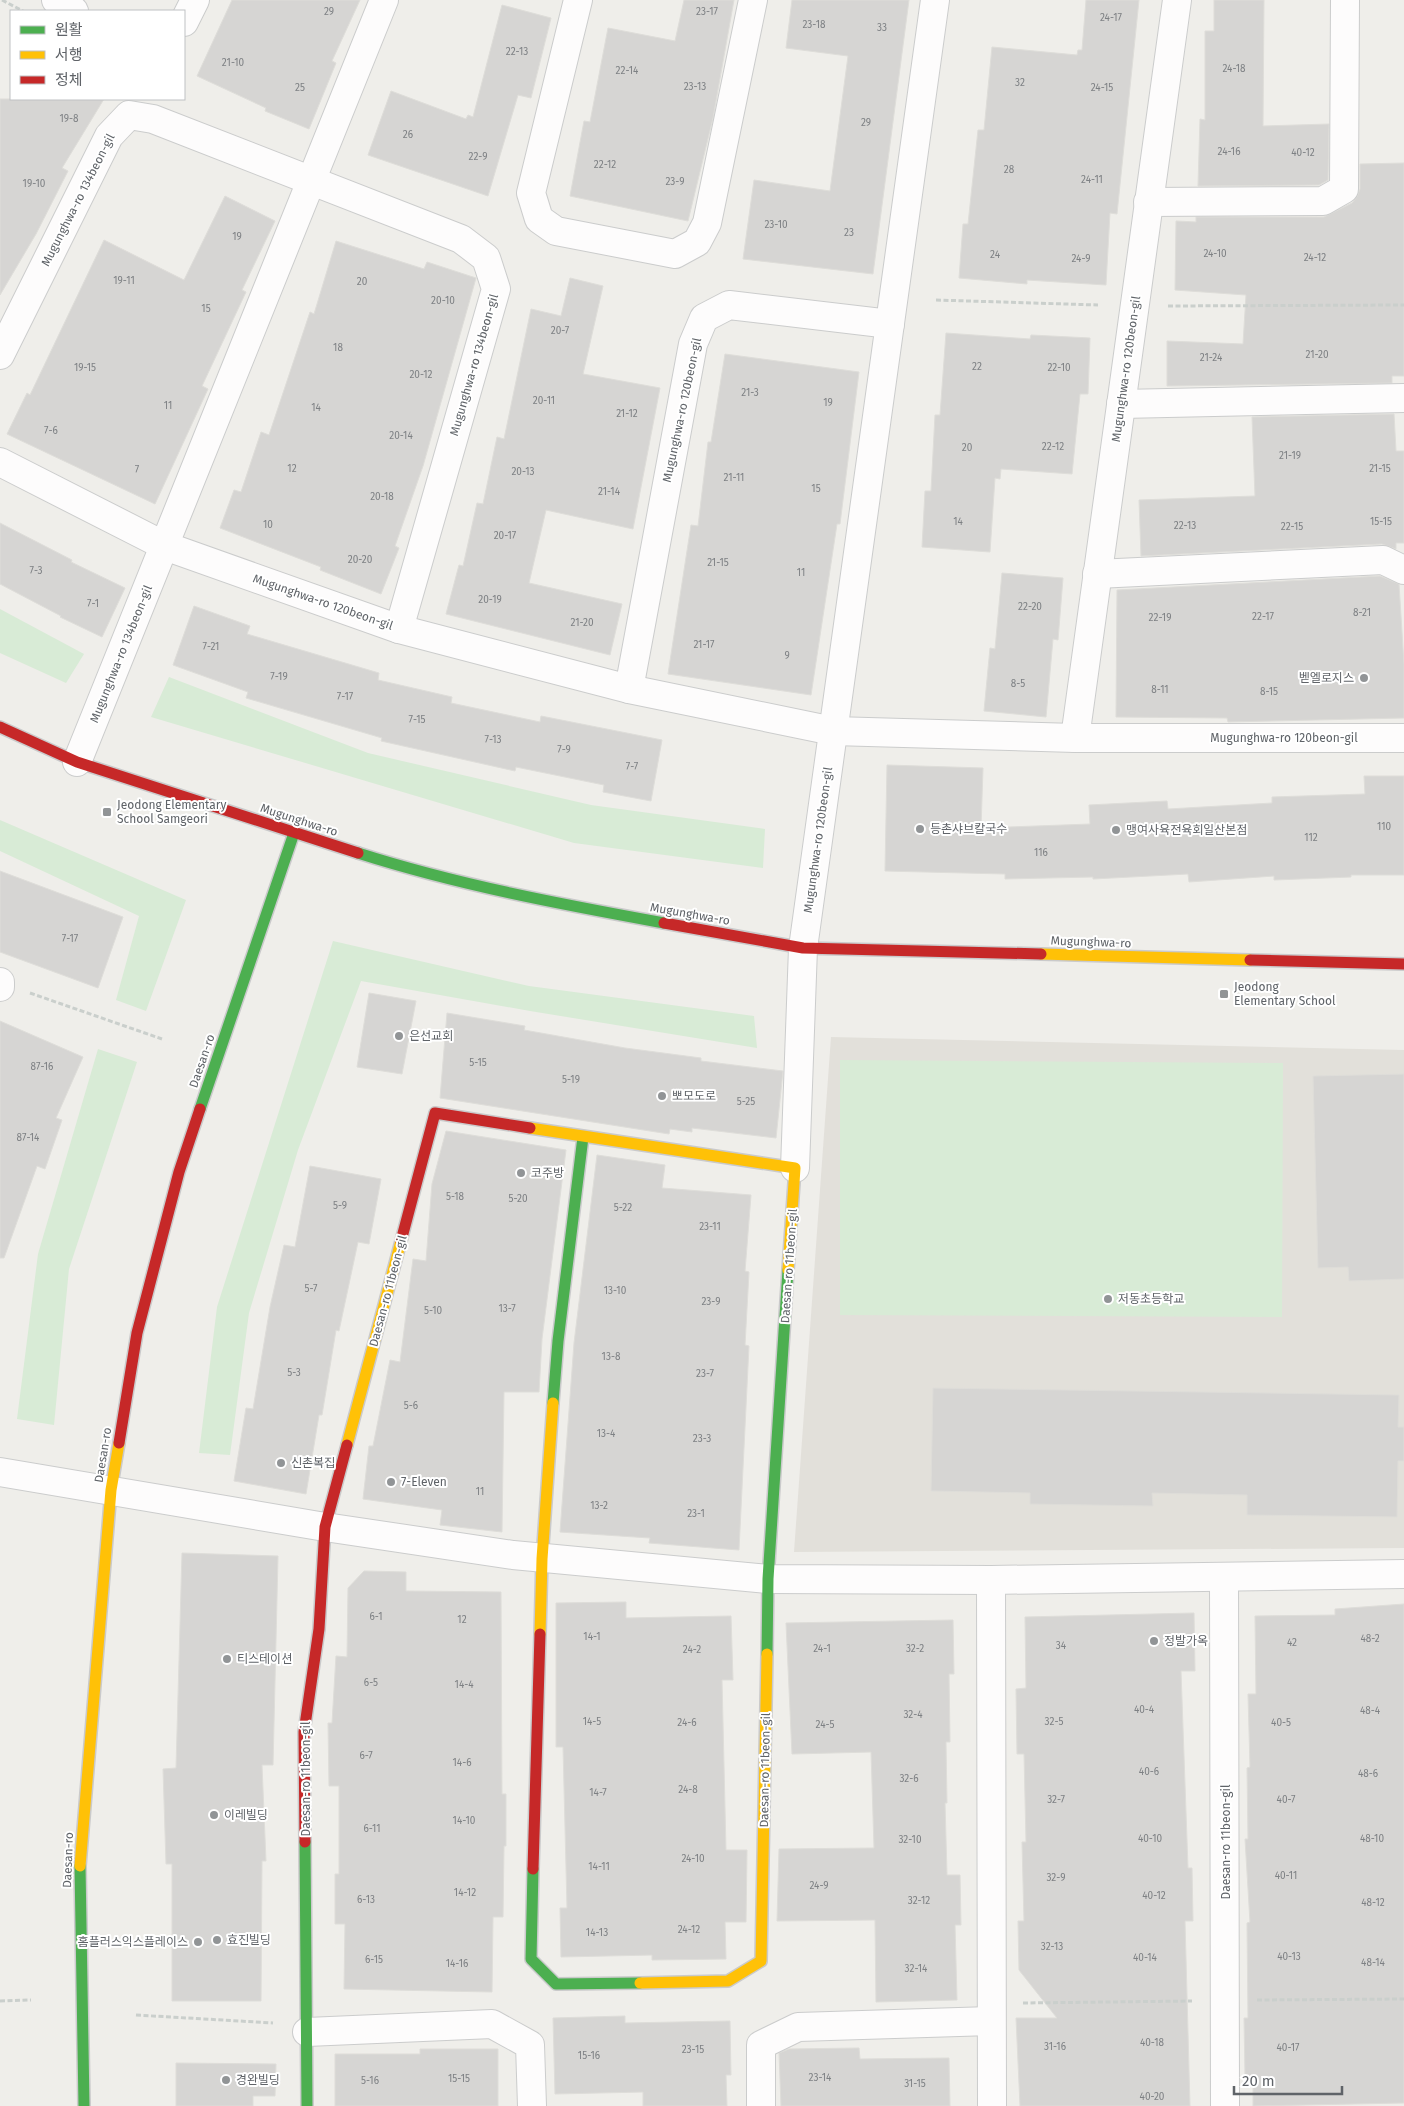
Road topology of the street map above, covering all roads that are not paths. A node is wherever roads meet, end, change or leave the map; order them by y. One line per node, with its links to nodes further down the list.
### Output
1 (56, 0): 9 (street)
2 (195, 0): 10 (street)
3 (384, 0): 11 (street, Mugunghwa-ro 134beon-gil)
4 (578, 0): 5 (street)
5 (753, 0)
6 (934, 0): 13 (street, Mugunghwa-ro 120beon-gil)
7 (1177, 0): 12 (street, Mugunghwa-ro 120beon-gil)
8 (1346, 0): 12 (street)
9 (72, 10)
10 (185, 20)
11 (312, 180): 14 (street, Mugunghwa-ro 134beon-gil); 18 (street, Mugunghwa-ro 134beon-gil); 21 (street, Mugunghwa-ro 134beon-gil)
12 (1148, 202): 16 (street, Mugunghwa-ro 120beon-gil)
13 (890, 324): 22 (street, Mugunghwa-ro 120beon-gil); 24 (street, Mugunghwa-ro 120beon-gil)
14 (0, 355)
15 (1404, 398): 16 (street)
16 (1121, 404): 20 (street, Mugunghwa-ro 120beon-gil)
17 (0, 462): 18 (street)
18 (165, 546): 21 (street, Mugunghwa-ro 120beon-gil); 27 (street, Mugunghwa-ro 134beon-gil)
19 (1404, 570): 20 (street)
20 (1097, 574): 25 (street, Mugunghwa-ro 120beon-gil)
21 (399, 629): 22 (street, Mugunghwa-ro 120beon-gil)
22 (629, 689): 24 (street, Mugunghwa-ro 120beon-gil)
23 (0, 727): 27 (street, Mugunghwa-ro)
24 (833, 731): 25 (street, Mugunghwa-ro 120beon-gil); 29 (street, Mugunghwa-ro 120beon-gil)
25 (1074, 738): 26 (street, Mugunghwa-ro 120beon-gil)
26 (1404, 738)
27 (77, 762): 28 (street, Mugunghwa-ro)
28 (294, 833): 29 (street, Mugunghwa-ro); 34 (street, Daesan-ro)
29 (803, 948): 30 (street, Mugunghwa-ro); 32 (street, Mugunghwa-ro 120beon-gil)
30 (1404, 964)
31 (583, 1137): 32 (street, Daesan-ro 11beon-gil); 35 (street, Daesan-ro 11beon-gil); 36 (street)
32 (796, 1168): 39 (street, Daesan-ro 11beon-gil)
33 (0, 1472): 34 (street)
34 (112, 1490): 35 (street); 43 (street, Daesan-ro)
35 (325, 1527): 36 (street); 42 (street, Daesan-ro 11beon-gil)
36 (542, 1558): 39 (street); 39 (street, Daesan-ro 11beon-gil)
37 (1404, 1574): 38 (street)
38 (1224, 1578): 40 (street); 48 (street, Daesan-ro 11beon-gil)
39 (768, 1579): 40 (street)
40 (991, 1580): 41 (street)
41 (991, 2021): 46 (street); 47 (street)
42 (307, 2032): 44 (street, Daesan-ro 11beon-gil); 45 (street)
43 (84, 2106)
44 (307, 2106)
45 (532, 2106)
46 (761, 2106)
47 (992, 2106)
48 (1225, 2106)

